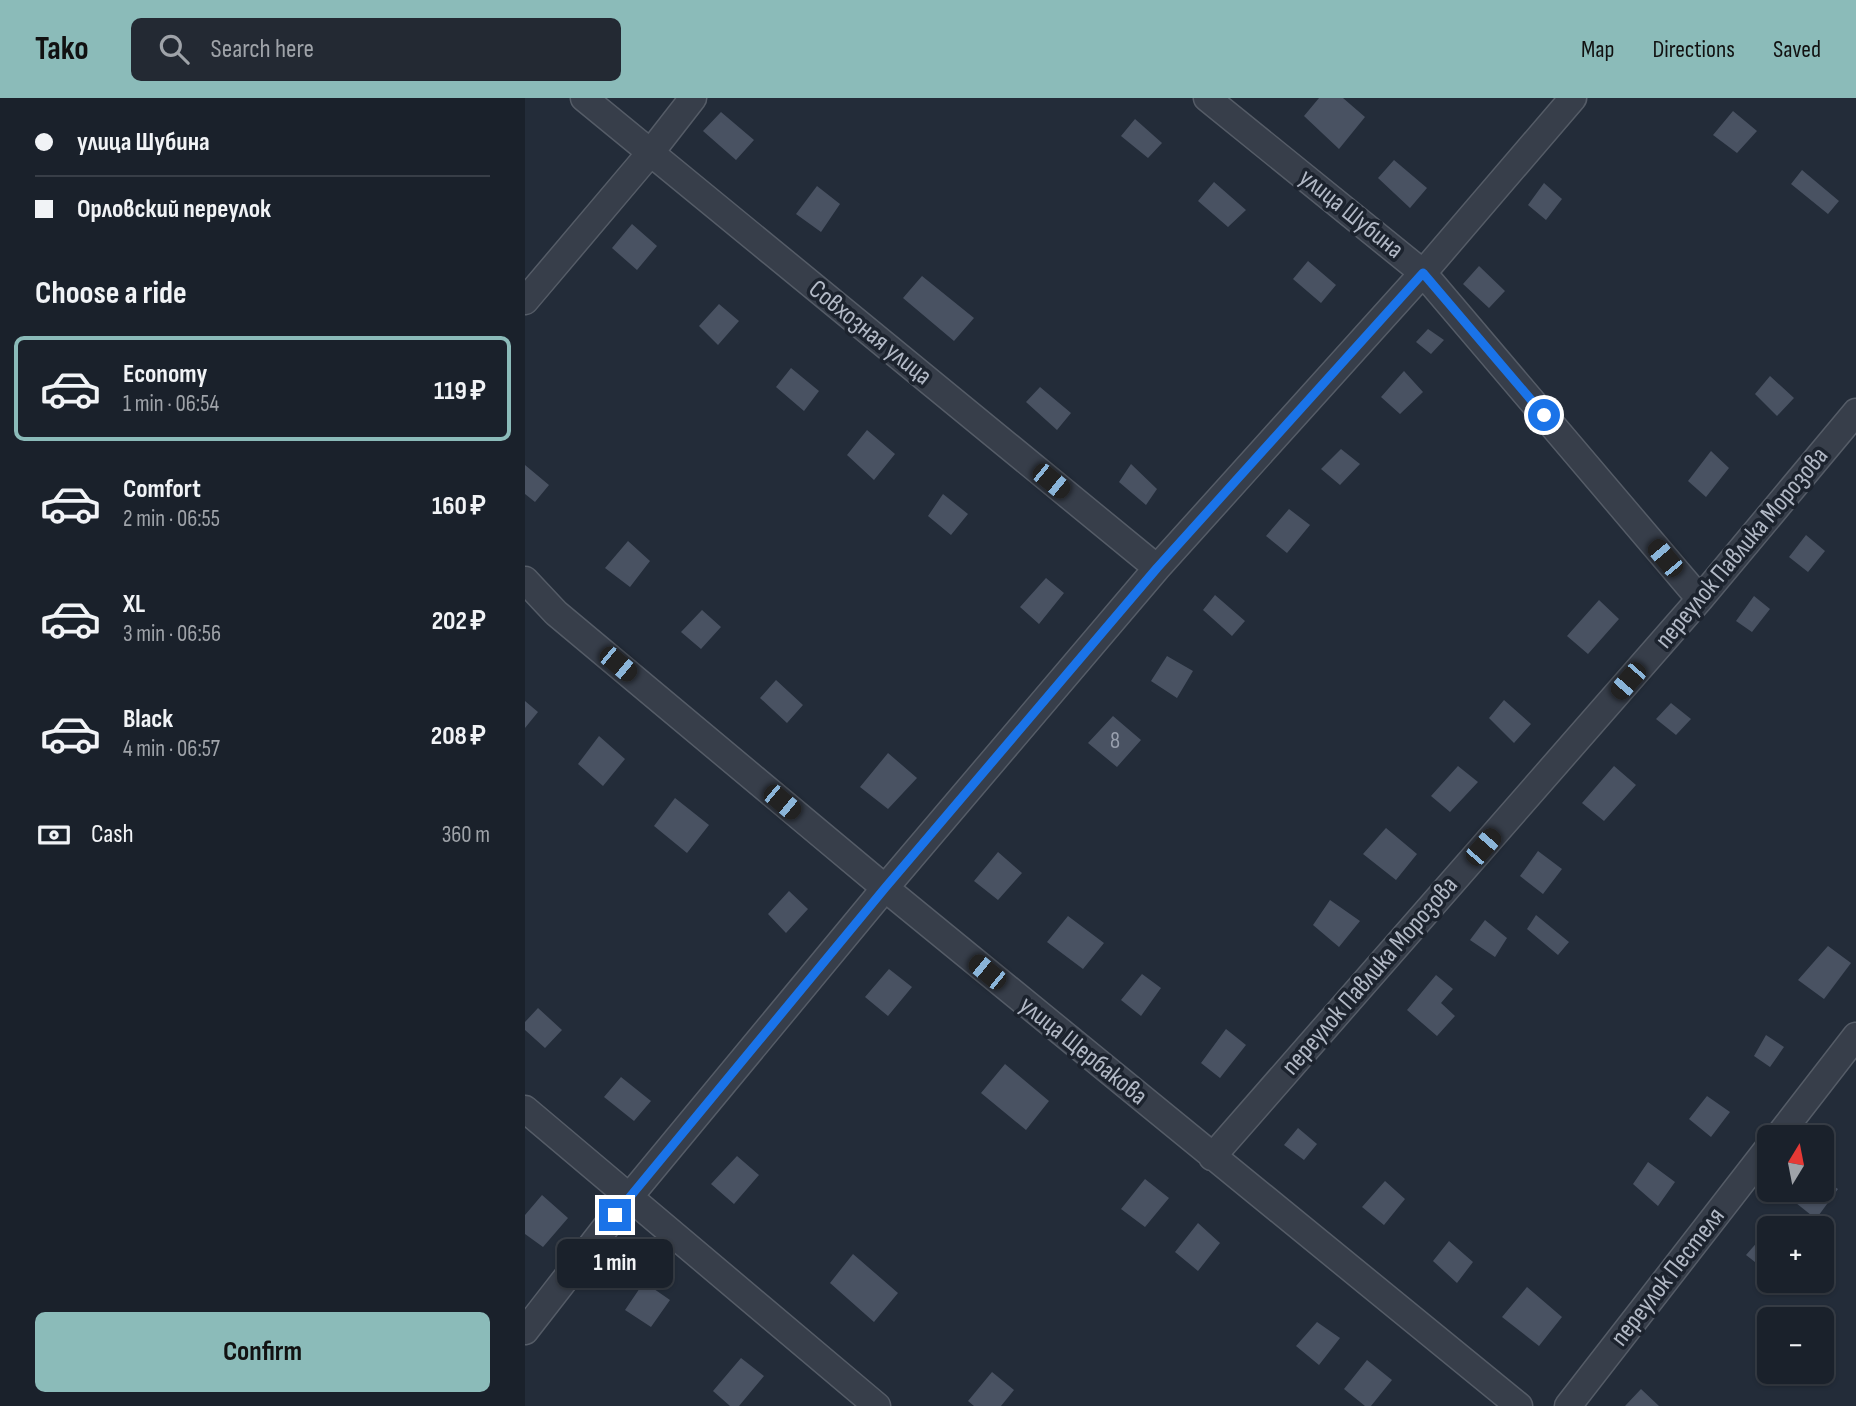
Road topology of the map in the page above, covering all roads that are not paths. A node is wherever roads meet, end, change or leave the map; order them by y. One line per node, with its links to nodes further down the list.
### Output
1 (584, 98): 5 (street, Совхозная улица)
2 (692, 98): 5 (street)
3 (1207, 98): 6 (street, улица Шубина)
4 (1573, 98): 6 (street)
5 (651, 152): 7 (street); 9 (street, Совхозная улица)
6 (1423, 273): 9 (street); 11 (street, улица Шубина)
7 (525, 301)
8 (1856, 412): 11 (street, переулок Павлика Морозова)
9 (1157, 568): 12 (street)
10 (525, 580): 12 (street, улица Щербакова)
11 (1700, 599): 16 (street, переулок Павлика Морозова)
12 (885, 888): 16 (street, улица Щербакова); 18 (street)
13 (1856, 1036): 15 (street)
14 (525, 1109): 18 (street)
15 (1787, 1125)
16 (1212, 1157): 21 (street, улица Щербакова)
17 (1757, 1162): 22 (street, переулок Пестеля)
18 (630, 1196): 19 (street); 20 (street)
19 (525, 1331)
20 (877, 1406)
21 (1519, 1406)
22 (1568, 1406)

